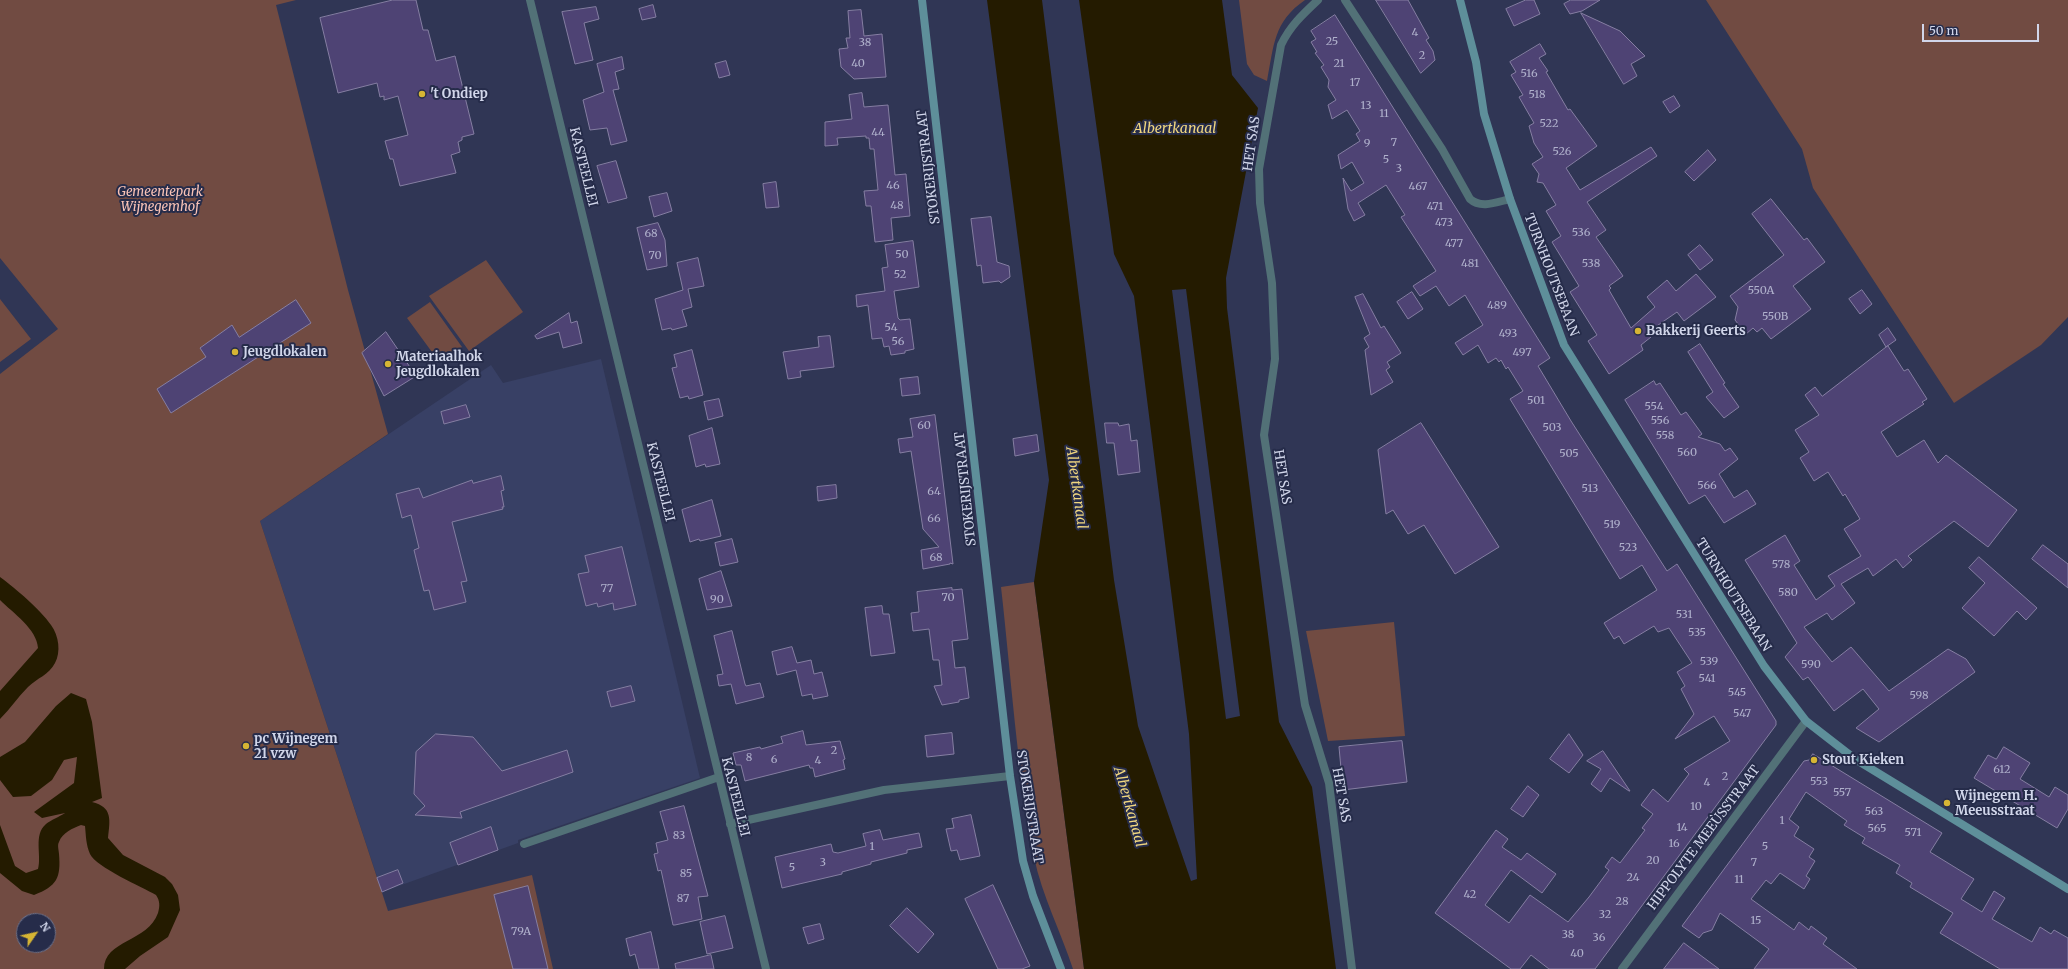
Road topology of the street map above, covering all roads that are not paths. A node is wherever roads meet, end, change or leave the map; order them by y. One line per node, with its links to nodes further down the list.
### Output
1 (530, 0): 9 (street, KASTEELLEI)
2 (922, 0): 8 (main road, STOKERIJSTRAAT)
3 (1318, 0): 15 (street, HET SAS)
4 (1345, 0): 6 (street)
5 (1460, 0): 6 (main road, TURNHOUTSEBAAN)
6 (1510, 199): 7 (main road, TURNHOUTSEBAAN)
7 (1806, 721): 12 (main road, TURNHOUTSEBAAN); 16 (street, HIPPOLYTE MEEÙSSTRAAT)
8 (1010, 776): 10 (street); 14 (main road, STOKERIJSTRAAT)
9 (719, 777): 10 (street, KASTEELLEI); 11 (street)
10 (730, 824): 13 (street, KASTEELLEI)
11 (524, 844)
12 (2068, 889)
13 (766, 969)
14 (1061, 969)
15 (1352, 969)
16 (1622, 969)

